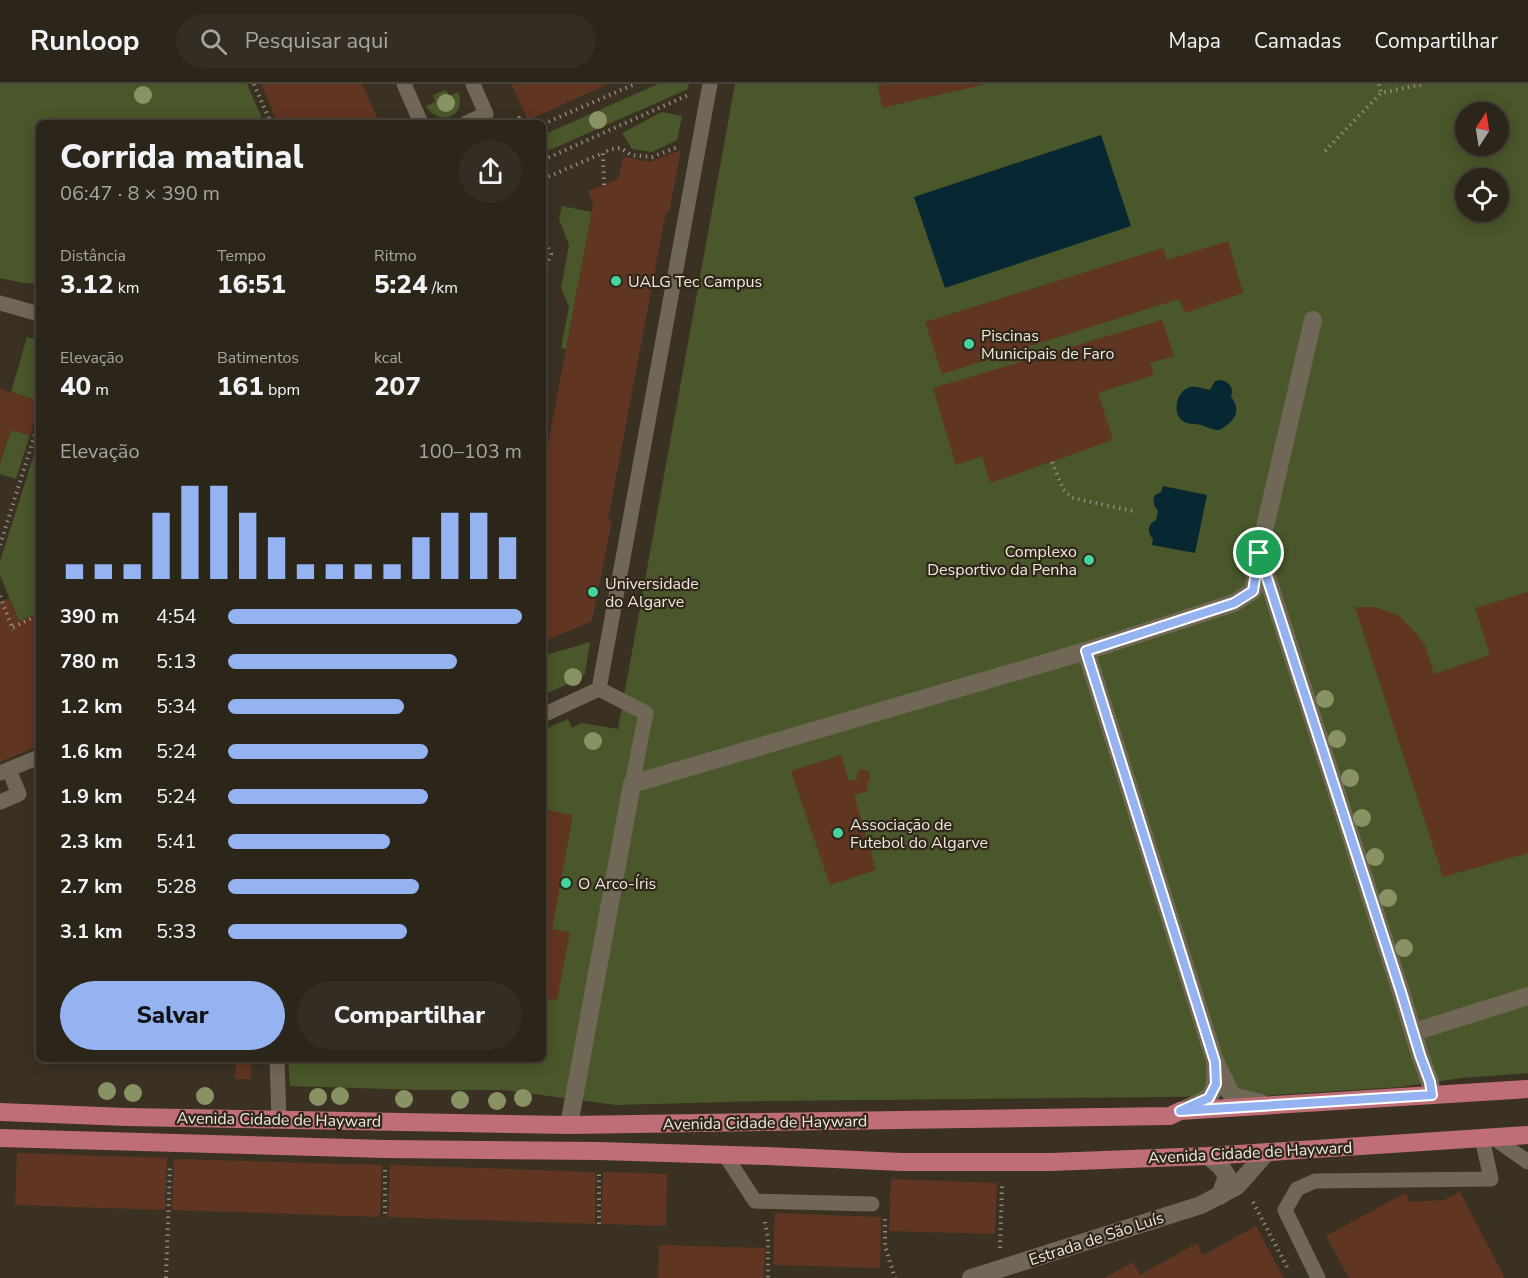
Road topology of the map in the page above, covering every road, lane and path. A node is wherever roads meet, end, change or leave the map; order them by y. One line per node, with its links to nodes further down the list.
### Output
1 (254, 84): 10 (path)
2 (404, 84): 11 (lane)
3 (473, 84): 12 (lane)
4 (635, 84): 13 (path)
5 (710, 84): 33 (lane)
6 (1379, 84): 9 (path)
7 (1424, 84): 9 (path)
8 (694, 93): 17 (path)
9 (1381, 93): 15 (path)
10 (270, 120)
11 (420, 120)
12 (473, 120)
13 (546, 123)
14 (684, 144): 16 (path)
15 (1325, 151)
16 (603, 153): 18 (path); 19 (path)
17 (546, 159)
18 (546, 178)
19 (604, 184)
20 (546, 243): 21 (path)
21 (546, 266)
22 (0, 303): 23 (lane)
23 (36, 313)
24 (1312, 320): 29 (street)
25 (36, 431): 28 (path)
26 (1052, 462): 27 (path)
27 (1133, 511)
28 (0, 545)
29 (1259, 553): 32 (street); 40 (street)
30 (0, 596): 31 (path)
31 (36, 617)
32 (1086, 651): 37 (street); 42 (street)
33 (599, 688): 34 (lane); 37 (lane)
34 (546, 714)
35 (36, 758): 36 (lane)
36 (4, 772): 38 (lane)
37 (632, 784): 49 (street)
38 (0, 802)
39 (1528, 996): 40 (street)
40 (1414, 1032): 44 (street)
41 (277, 1062): 48 (lane)
42 (1215, 1062): 45 (street); 46 (street)
43 (1528, 1089): 44 (main road, Avenida Cidade de Hayward)
44 (1432, 1095): 45 (main road, Avenida Cidade de Hayward)
45 (1272, 1106): 46 (main road, Avenida Cidade de Hayward)
46 (1180, 1111): 49 (main road, Avenida Cidade de Hayward)
47 (0, 1112): 48 (main road, Avenida Cidade de Hayward)
48 (279, 1119): 49 (main road, Avenida Cidade de Hayward)
49 (569, 1125)
50 (1528, 1135): 51 (main road, Avenida Cidade de Hayward)
51 (1488, 1138): 56 (main road, Avenida Cidade de Hayward); 60 (lane); 72 (lane)
52 (6, 1141): 53 (main road, Avenida Cidade de Hayward)
53 (171, 1143): 54 (main road, Avenida Cidade de Hayward); 69 (path)
54 (385, 1149): 55 (main road, Avenida Cidade de Hayward); 65 (path)
55 (599, 1151): 57 (main road, Avenida Cidade de Hayward); 66 (path)
56 (1267, 1152): 58 (main road, Avenida Cidade de Hayward); 61 (street, Estrada de São Luís)
57 (725, 1155): 59 (main road, Avenida Cidade de Hayward); 63 (lane)
58 (1208, 1156): 59 (main road, Avenida Cidade de Hayward); 62 (street)
59 (1003, 1162): 68 (path)
60 (1527, 1163)
61 (1241, 1180): 62 (street, Estrada de São Luís); 67 (path)
62 (1220, 1196): 68 (street, Estrada de São Luís)
63 (872, 1204)
64 (763, 1215): 70 (path)
65 (385, 1217)
66 (599, 1224)
67 (1287, 1268)
68 (999, 1269): 71 (street, Estrada de São Luís)
69 (166, 1278)
70 (768, 1278)
71 (971, 1278)
72 (1318, 1278)

